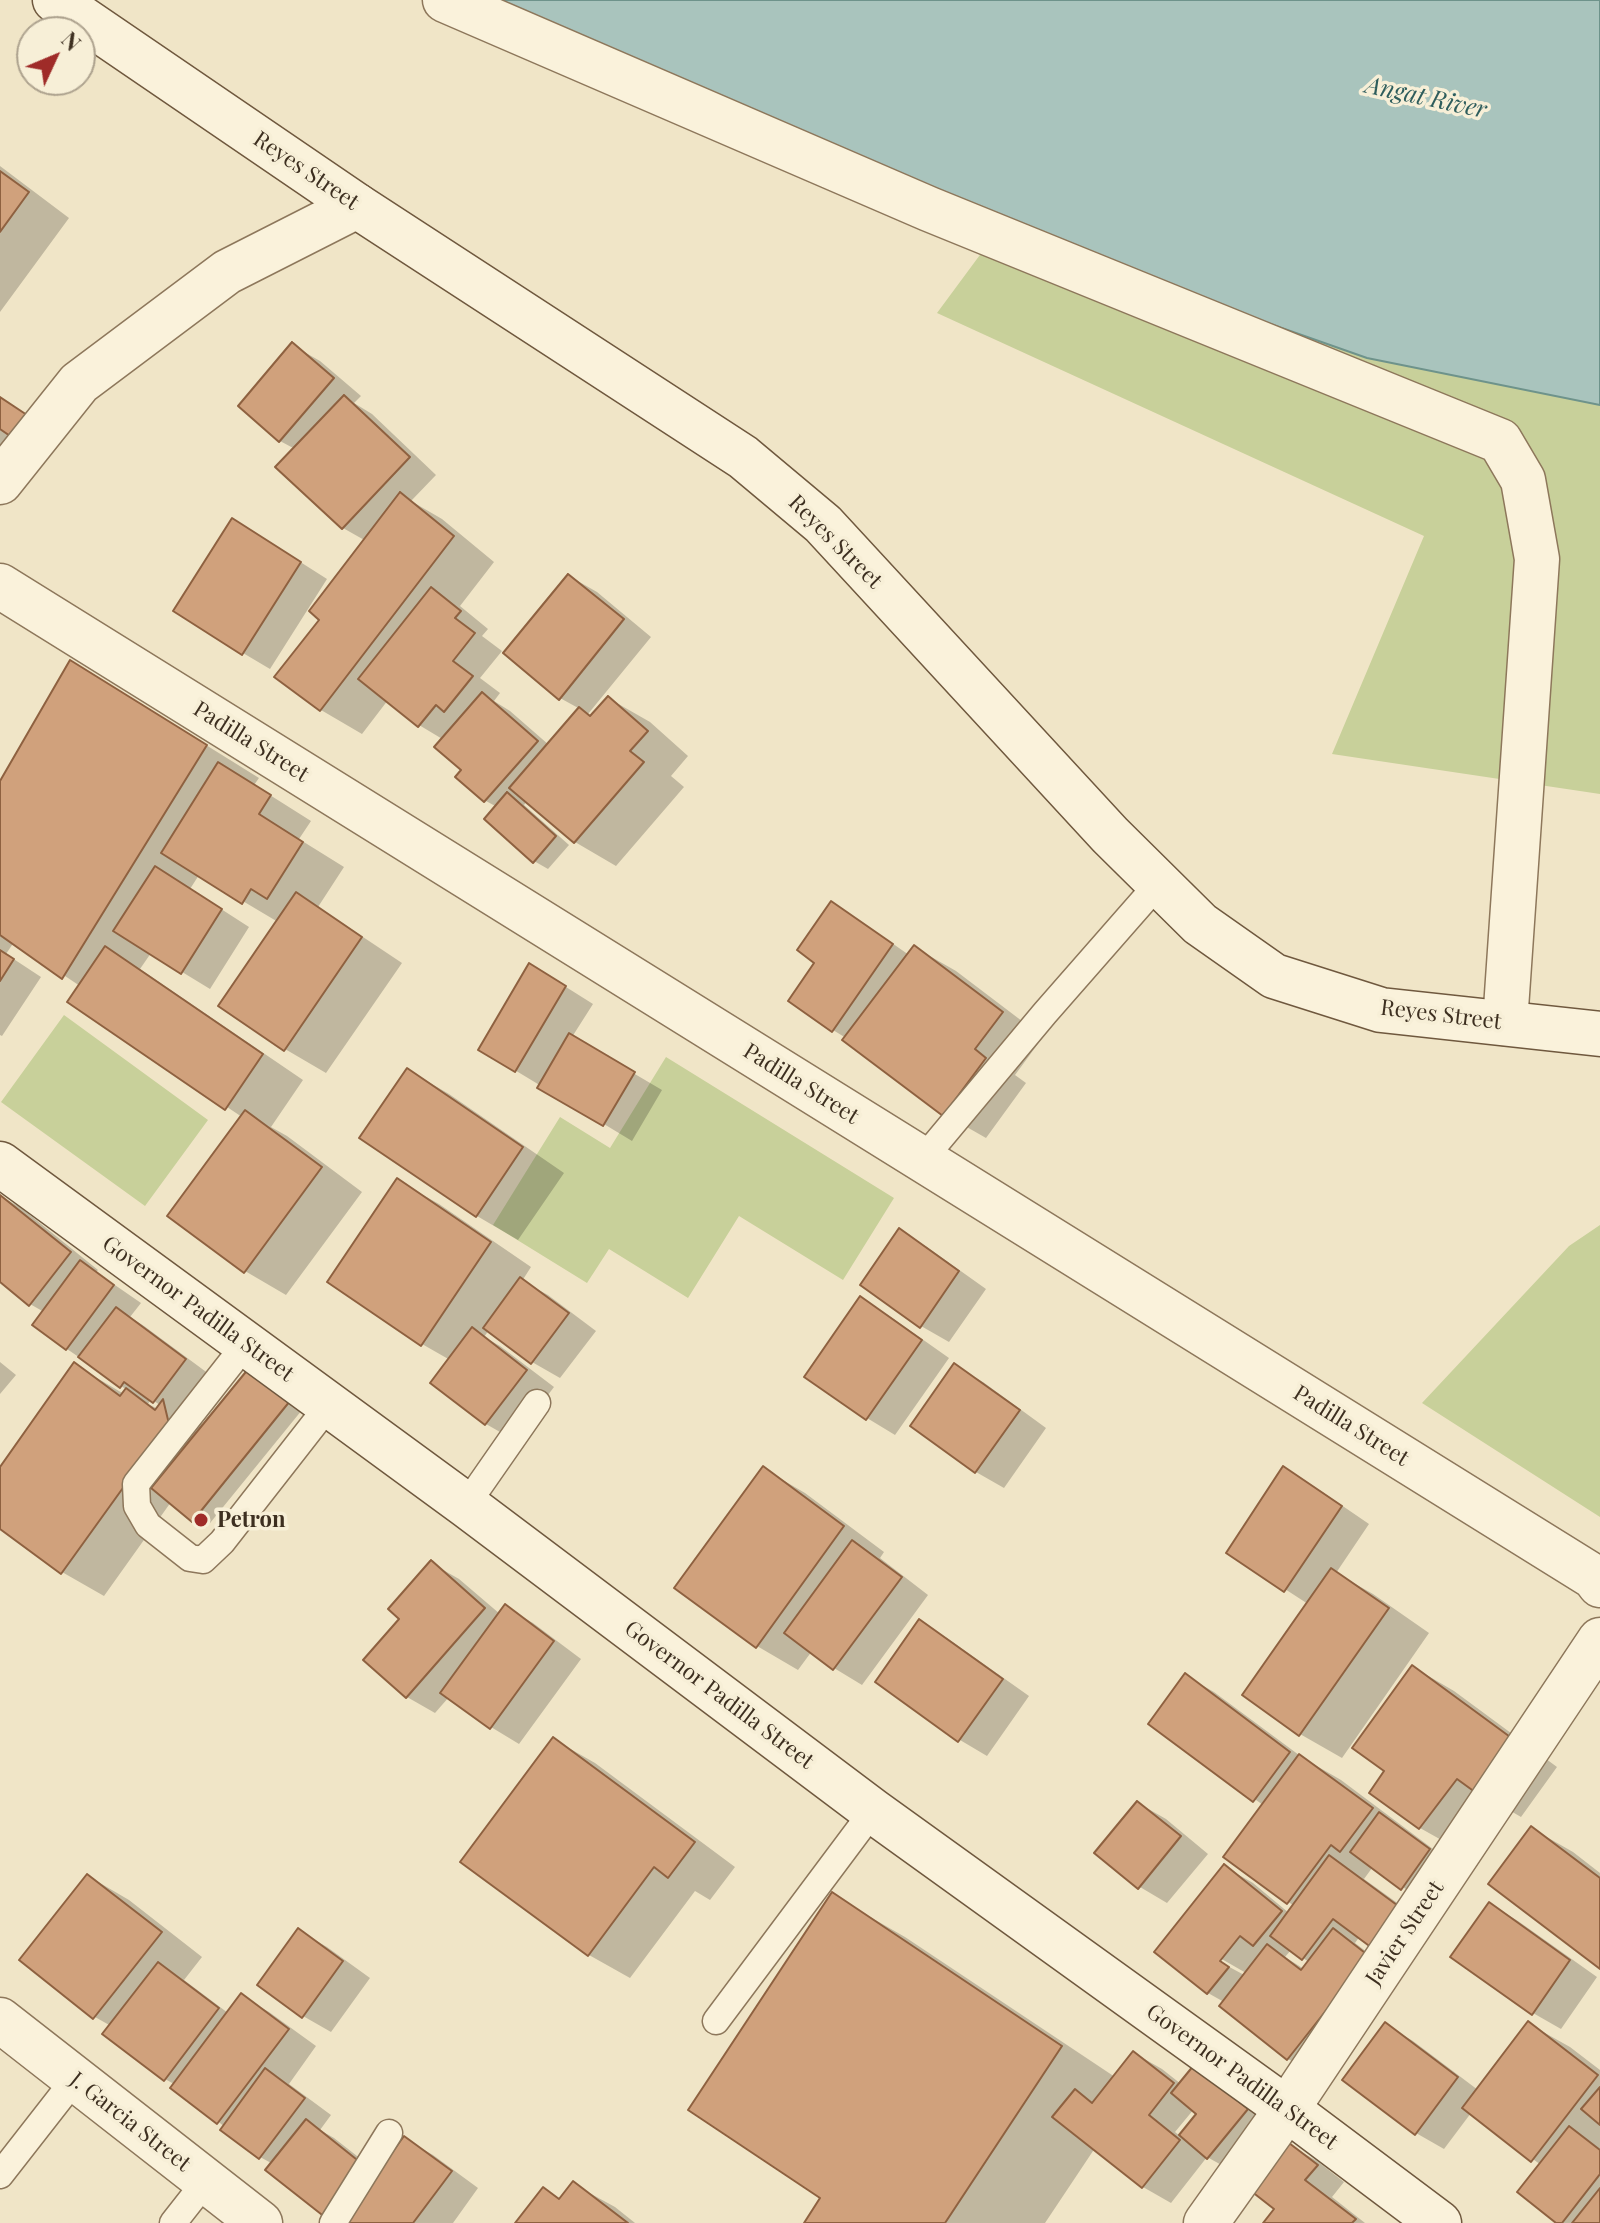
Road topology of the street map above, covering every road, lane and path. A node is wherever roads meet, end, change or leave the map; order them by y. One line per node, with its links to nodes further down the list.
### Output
1 (55, 0): 3 (street, Reyes Street)
2 (445, 0): 7 (street)
3 (357, 206): 4 (street); 6 (street, Reyes Street)
4 (0, 482)
5 (0, 586): 9 (street, Padilla Street)
6 (1158, 884): 7 (street, Reyes Street); 9 (lane)
7 (1505, 1023): 8 (street, Reyes Street)
8 (1600, 1034)
9 (923, 1159): 15 (street, Padilla Street)
10 (0, 1164): 11 (street, Governor Padilla Street)
11 (245, 1345): 13 (street, Governor Padilla Street); 13 (lane)
12 (537, 1403): 14 (lane)
13 (329, 1405): 14 (street, Governor Padilla Street)
14 (466, 1505): 17 (street, Governor Padilla Street)
15 (1600, 1585)
16 (1600, 1640): 21 (street, Javier Street)
17 (873, 1811): 19 (lane); 21 (street, Governor Padilla Street)
18 (0, 2020): 20 (street, J. Garcia Street)
19 (716, 2021)
20 (75, 2079): 23 (lane); 24 (street, J. Garcia Street)
21 (1287, 2109): 28 (street, Javier Street); 29 (street, Governor Padilla Street)
22 (389, 2133): 27 (lane)
23 (0, 2175)
24 (206, 2181): 25 (lane); 26 (street, J. Garcia Street)
25 (173, 2223)
26 (260, 2223)
27 (333, 2223)
28 (1206, 2223)
29 (1439, 2223)

